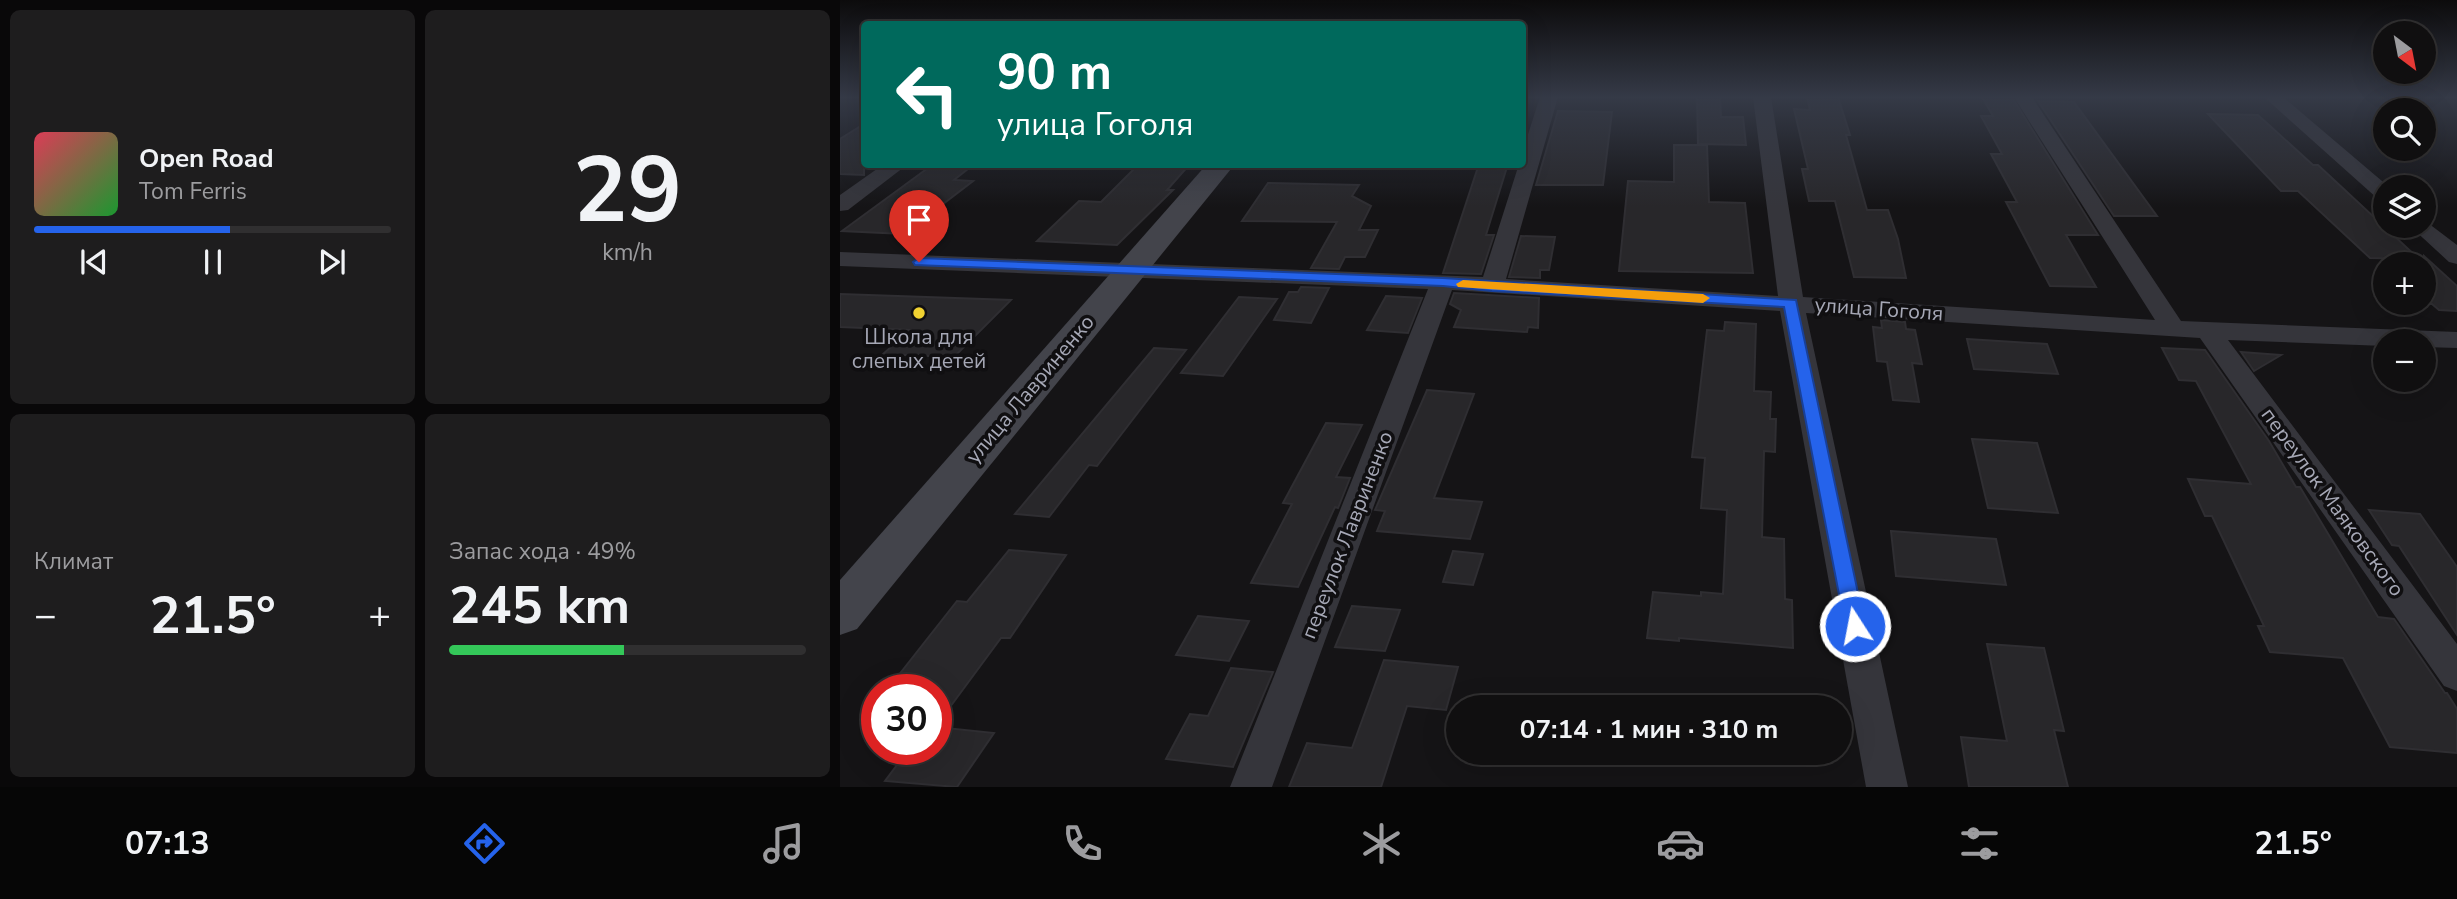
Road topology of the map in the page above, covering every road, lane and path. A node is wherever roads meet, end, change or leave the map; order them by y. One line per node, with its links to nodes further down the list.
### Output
1 (1538, 134): 14 (street)
2 (1767, 134): 15 (street)
3 (2047, 134): 16 (street)
4 (2315, 134): 7 (street)
5 (892, 168): 8 (street)
6 (1219, 168): 12 (main road, улица Лавриненко)
7 (2373, 184)
8 (840, 205)
9 (2435, 238): 10 (street)
10 (2457, 257)
11 (840, 259): 12 (street, улица Гоголя)
12 (1131, 269): 13 (street, улица Гоголя); 19 (main road, улица Лавриненко)
13 (1443, 282): 14 (street, улица Гоголя); 21 (street, переулок Лавриненко)
14 (1492, 287): 15 (street, улица Гоголя)
15 (1791, 303): 16 (street, улица Гоголя); 22 (street)
16 (2172, 327): 17 (street, улица Гоголя)
17 (2208, 331): 18 (street, улица Гоголя); 20 (street, переулок Маяковского)
18 (2457, 340)
19 (840, 614)
20 (2457, 674)
21 (1251, 787)
22 (1887, 787)

